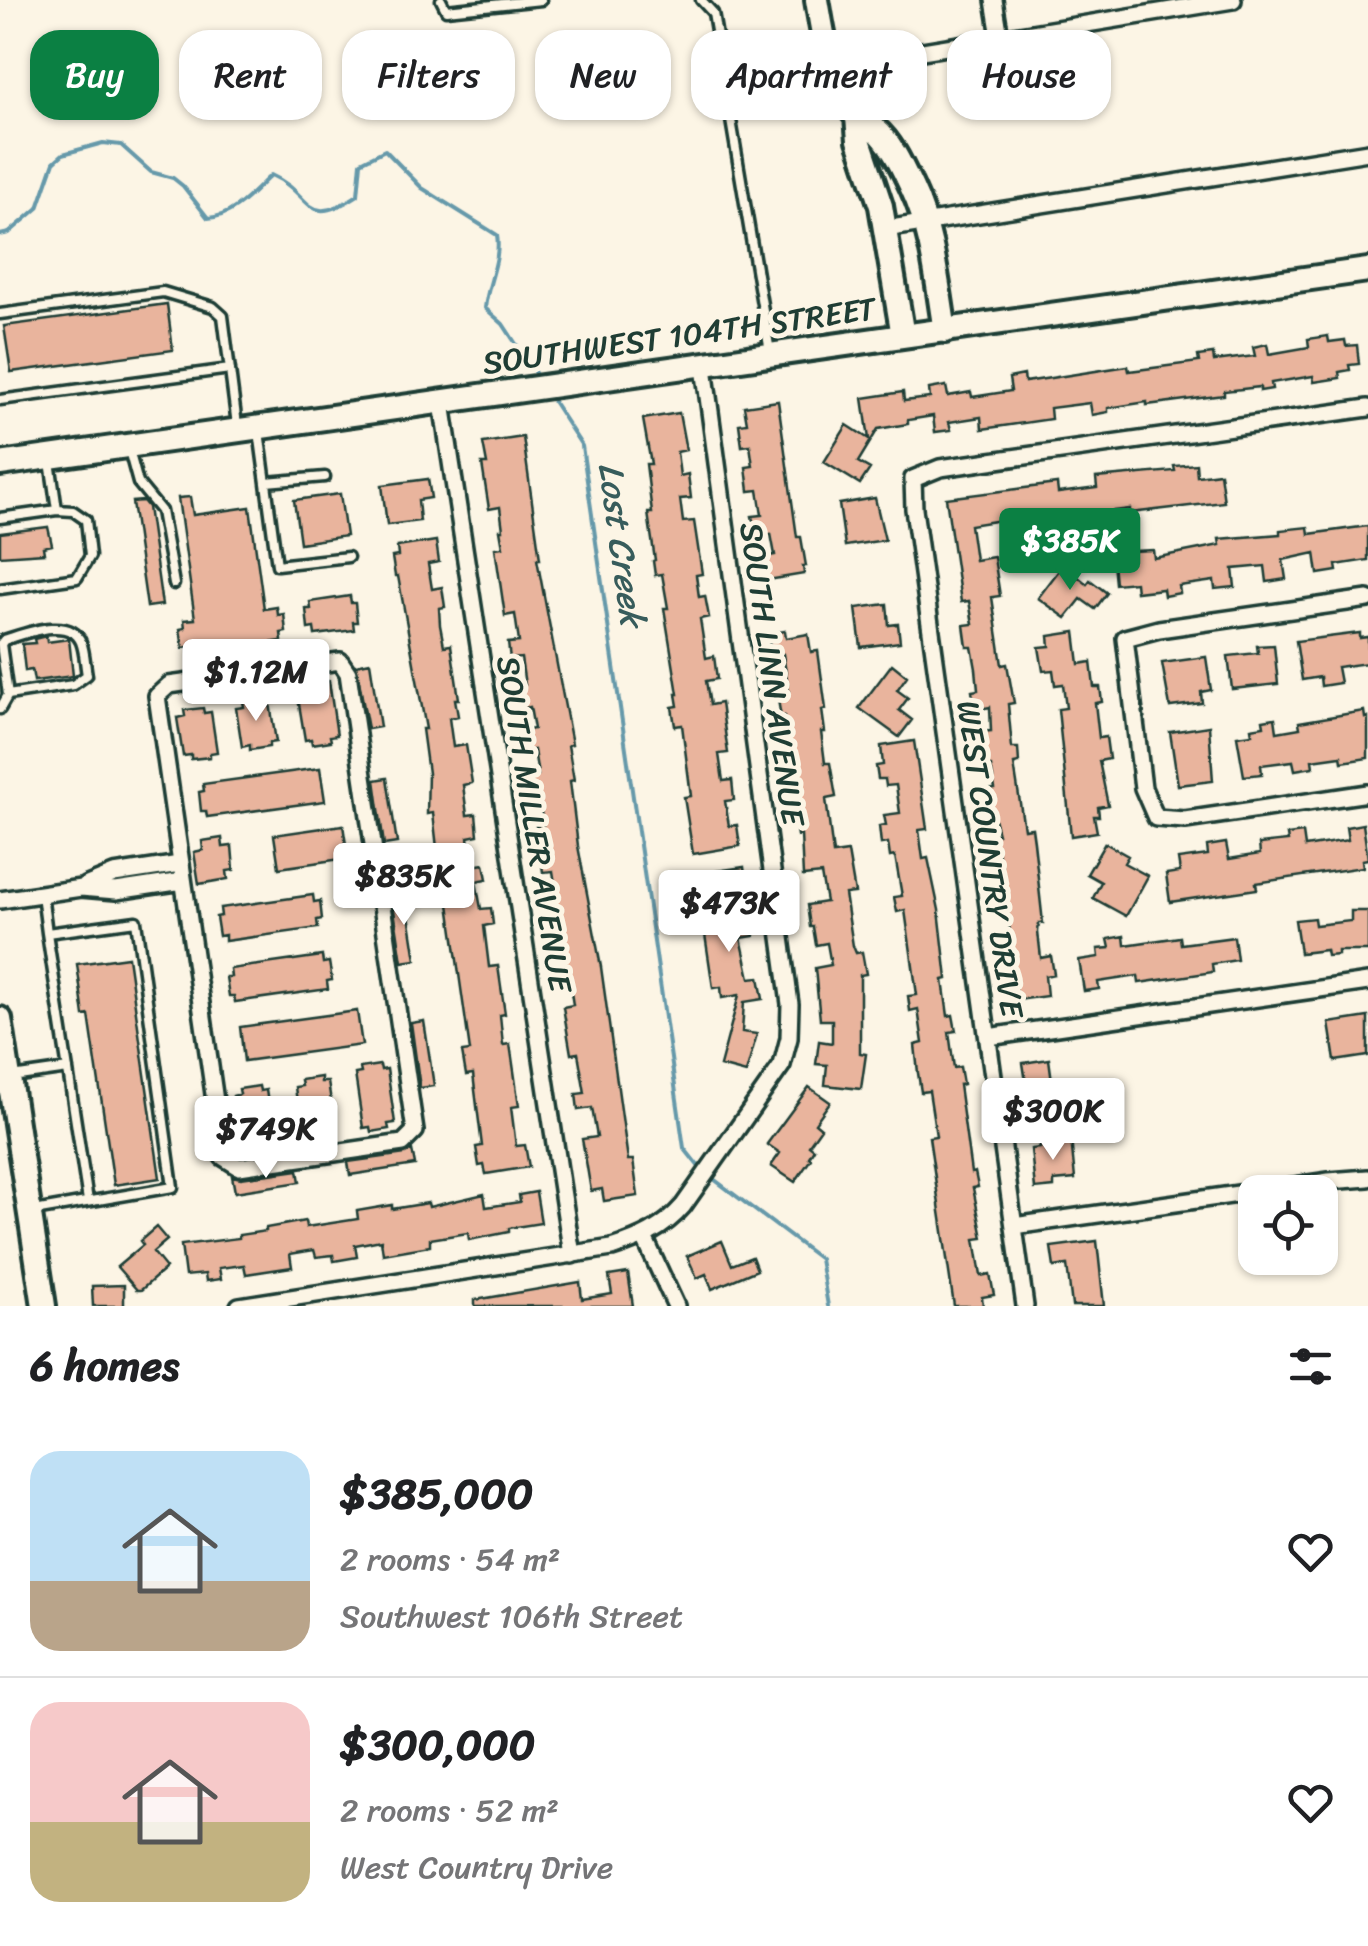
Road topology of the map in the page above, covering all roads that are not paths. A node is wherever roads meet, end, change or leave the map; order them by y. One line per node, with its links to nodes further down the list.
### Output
1 (441, 0): 2 (lane)
2 (542, 0)
3 (701, 0): 19 (lane)
4 (817, 0): 7 (main road)
5 (994, 0): 8 (street)
6 (1233, 0): 9 (street)
7 (823, 30)
8 (999, 30)
9 (1044, 30)
10 (857, 120): 14 (main road)
11 (862, 120): 13 (main road)
12 (1368, 152): 13 (street)
13 (925, 222): 14 (street); 17 (main road)
14 (885, 229): 18 (main road)
15 (1368, 270): 17 (main road, SOUTHWEST 104TH STREET)
16 (0, 314): 21 (lane)
17 (946, 331): 18 (main road, SOUTHWEST 104TH STREET)
18 (904, 336): 19 (main road, SOUTHWEST 104TH STREET)
19 (771, 356): 20 (main road, SOUTHWEST 104TH STREET)
20 (704, 366): 23 (main road, SOUTHWEST 104TH STREET); 55 (street, SOUTH LINN AVENUE)
21 (230, 369): 22 (lane); 25 (lane)
22 (0, 400)
23 (442, 402): 25 (main road, SOUTHWEST 104TH STREET); 56 (street, SOUTH MILLER AVENUE)
24 (1368, 408): 48 (street, WEST COUNTRY DRIVE)
25 (248, 429): 26 (main road, SOUTHWEST 104TH STREET); 30 (lane)
26 (128, 446): 27 (main road, SOUTHWEST 104TH STREET); 34 (lane)
27 (49, 457): 28 (main road, SOUTHWEST 104TH STREET); 31 (lane)
28 (0, 464)
29 (325, 477): 30 (lane)
30 (266, 482): 33 (lane)
31 (57, 510): 32 (lane); 35 (lane)
32 (0, 518)
33 (348, 556)
34 (174, 584)
35 (0, 589)
36 (1368, 599): 39 (street)
37 (8, 695): 37 (lane); 38 (lane)
38 (0, 709)
39 (1368, 793)
40 (180, 864): 41 (street); 41 (street); 42 (street)
41 (183, 881): 42 (street)
42 (81, 888): 43 (street)
43 (42, 894): 44 (street); 45 (lane)
44 (0, 900)
45 (47, 932): 49 (lane); 52 (lane)
46 (1368, 982): 48 (street)
47 (0, 1019): 50 (main road)
48 (988, 1037): 54 (street, WEST COUNTRY DRIVE)
49 (68, 1069): 50 (lane); 52 (lane)
50 (8, 1078): 53 (main road)
51 (1368, 1178): 54 (street)
52 (88, 1202): 53 (lane)
53 (30, 1211): 57 (main road)
54 (1014, 1226): 60 (street, WEST COUNTRY DRIVE)
55 (644, 1237): 56 (street); 59 (street)
56 (572, 1254): 58 (street)
57 (44, 1306)
58 (240, 1306)
59 (676, 1306)
60 (1025, 1306)

